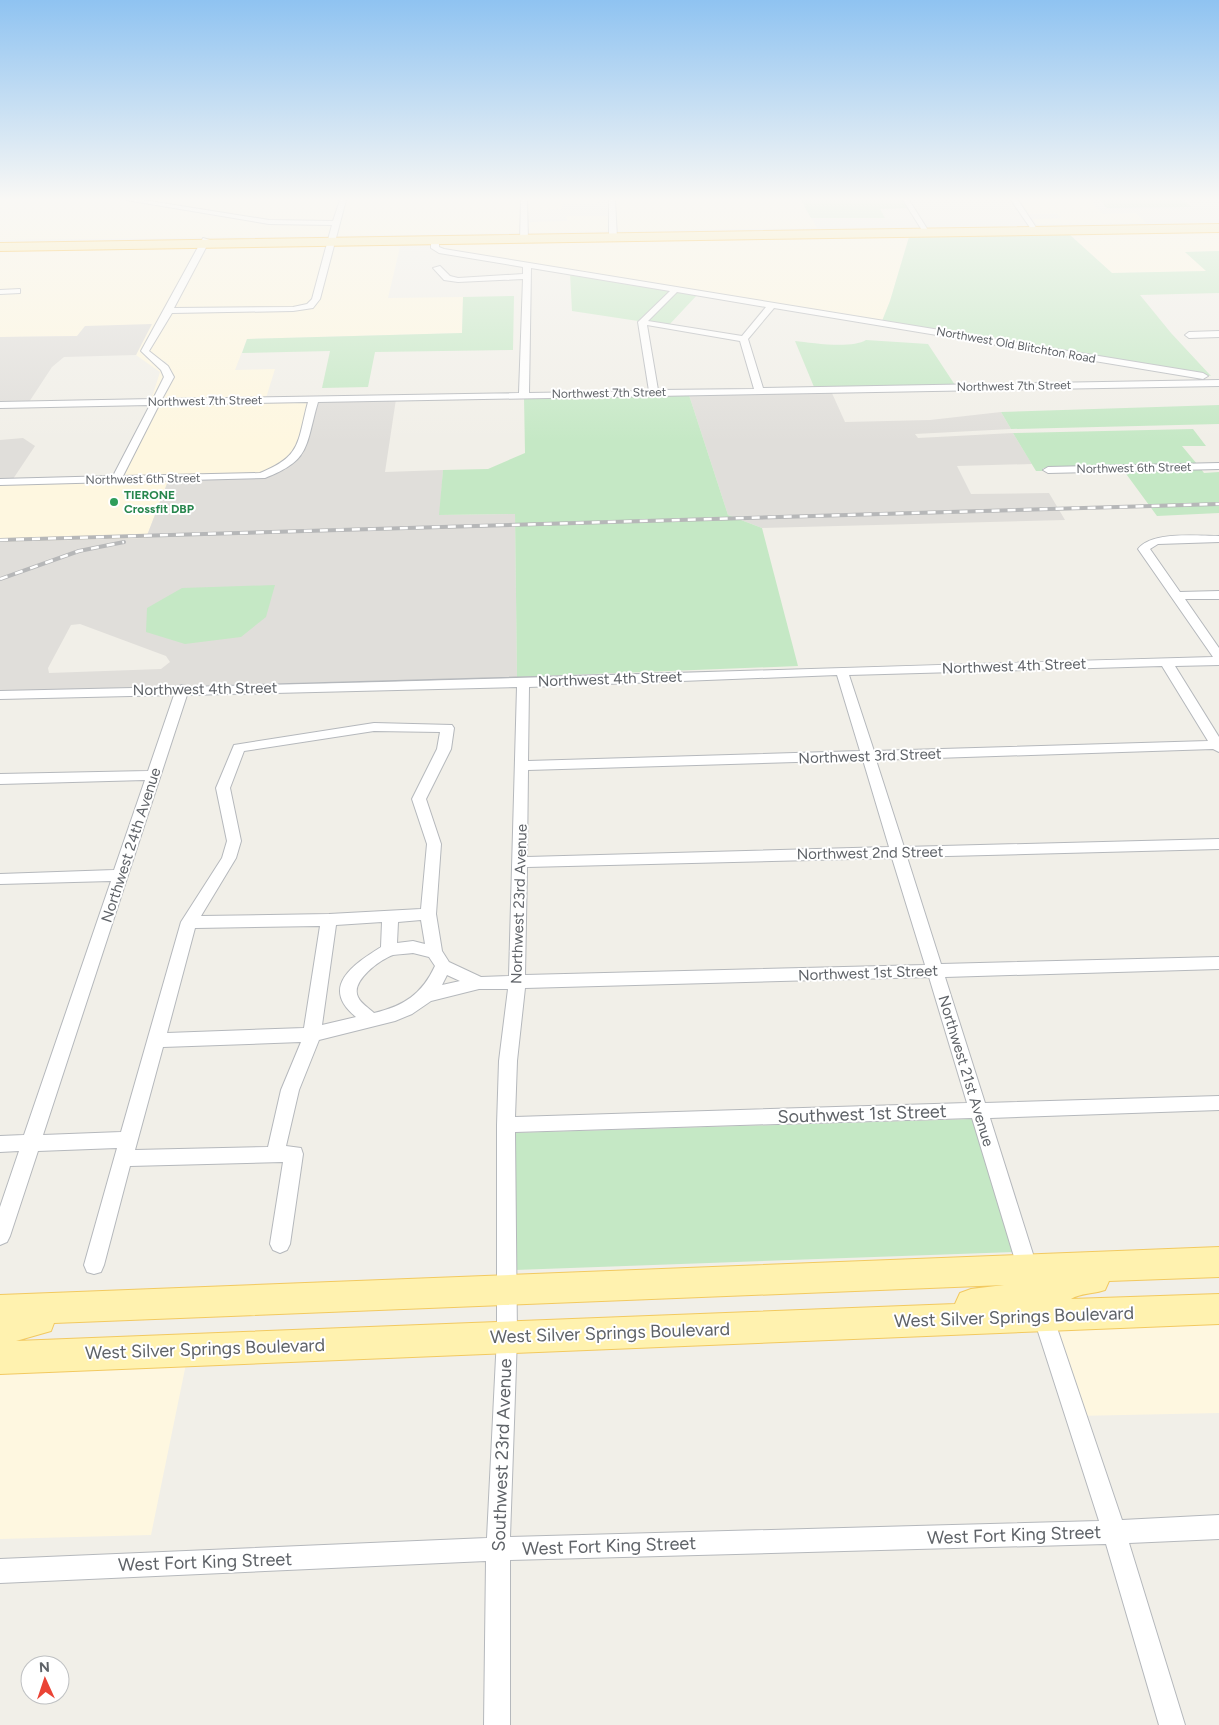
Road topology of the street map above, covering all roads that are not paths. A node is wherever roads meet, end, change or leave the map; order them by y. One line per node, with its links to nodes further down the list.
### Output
1 (185, 280): 9 (street)
2 (320, 280): 9 (street)
3 (528, 280): 17 (street)
4 (625, 280): 5 (street, Northwest Old Blitchton Road)
5 (676, 289): 8 (street, Northwest Old Blitchton Road); 10 (street)
6 (18, 291): 7 (street)
7 (0, 292)
8 (773, 304): 13 (street); 14 (street, Northwest Old Blitchton Road)
9 (170, 311): 19 (street)
10 (642, 322): 13 (street); 16 (street)
11 (1219, 334): 12 (street)
12 (1189, 335)
13 (744, 339): 15 (street)
14 (1217, 382): 15 (street, Northwest 7th Street)
15 (759, 390): 16 (street, Northwest 7th Street)
16 (654, 393): 17 (street, Northwest 7th Street)
17 (524, 395): 18 (street, Northwest 7th Street)
18 (314, 398): 19 (street, Northwest 7th Street); 23 (street, Northwest 6th Street)
19 (156, 402): 20 (street, Northwest 7th Street); 23 (street)
20 (0, 405)
21 (1219, 466): 22 (street, Northwest 6th Street)
22 (1048, 470)
23 (116, 480): 24 (street, Northwest 6th Street)
24 (0, 482)
25 (1219, 539): 27 (street)
26 (1219, 595): 27 (street)
27 (1176, 596): 28 (street)
28 (1219, 659): 29 (street, Northwest 4th Street)
29 (1166, 662): 30 (street, Northwest 4th Street); 34 (street)
30 (842, 671): 31 (street, Northwest 4th Street); 35 (street, Northwest 21st Avenue)
31 (522, 682): 32 (street, Northwest 4th Street); 36 (street, Northwest 23rd Avenue)
32 (182, 690): 33 (street, Northwest 4th Street); 37 (street, Northwest 24th Avenue)
33 (0, 694)
34 (1218, 746): 35 (street, Northwest 3rd Street)
35 (869, 756): 36 (street, Northwest 3rd Street); 40 (street, Northwest 21st Avenue)
36 (522, 766): 41 (street, Northwest 23rd Avenue)
37 (154, 775): 38 (street); 42 (street, Northwest 24th Avenue)
38 (0, 779)
39 (1219, 844): 40 (street, Northwest 2nd Street)
40 (899, 853): 41 (street, Northwest 2nd Street); 51 (street, Northwest 21st Avenue)
41 (520, 862): 52 (street, Northwest 23rd Avenue)
42 (120, 875): 43 (street); 62 (street, Northwest 24th Avenue)
43 (0, 879)
44 (428, 914): 45 (street); 47 (street); 49 (street)
45 (390, 916): 46 (street); 48 (street)
46 (329, 920): 47 (street); 56 (street)
47 (189, 922): 57 (street)
48 (390, 950): 49 (street); 55 (street)
49 (438, 959): 53 (street); 54 (street)
50 (1219, 963): 51 (street, Northwest 1st Street)
51 (936, 971): 52 (street, Northwest 1st Street); 59 (street, Northwest 21st Avenue)
52 (517, 982): 53 (street, Northwest 1st Street); 60 (street, Northwest 23rd Avenue)
53 (479, 983): 54 (street)
54 (429, 995): 55 (street)
55 (370, 1020): 56 (street)
56 (312, 1035): 57 (street); 64 (street)
57 (155, 1040): 61 (street)
58 (1219, 1103): 59 (street, Southwest 1st Street)
59 (979, 1111): 60 (street, Southwest 1st Street); 70 (street, Northwest 21st Avenue)
60 (506, 1125): 71 (street, Southwest 23rd Avenue)
61 (128, 1140): 62 (street); 65 (street)
62 (31, 1142): 63 (street); 66 (street, Northwest 24th Avenue)
63 (0, 1144)
64 (275, 1154): 65 (street); 67 (street)
65 (123, 1158): 69 (street)
66 (0, 1236)
67 (280, 1244)
68 (1208, 1263): 70 (main road); 75 (main road)
69 (94, 1265)
70 (1028, 1270): 71 (main road); 76 (main road)
71 (506, 1291): 72 (main road); 78 (street, Southwest 23rd Avenue)
72 (73, 1308): 74 (main road); 77 (main road)
73 (1219, 1309): 75 (main road, West Silver Springs Boulevard)
74 (0, 1310)
75 (1043, 1316): 76 (main road, West Silver Springs Boulevard); 81 (street)
76 (818, 1325): 78 (main road, West Silver Springs Boulevard)
77 (0, 1329)
78 (507, 1337): 79 (main road, West Silver Springs Boulevard); 82 (street, Southwest 23rd Avenue)
79 (0, 1358)
80 (1219, 1526): 81 (street, West Fort King Street)
81 (1114, 1532): 82 (street, West Fort King Street); 85 (street)
82 (498, 1549): 83 (street, West Fort King Street); 84 (street, Southwest 23rd Avenue)
83 (0, 1571)
84 (497, 1725)
85 (1172, 1725)

